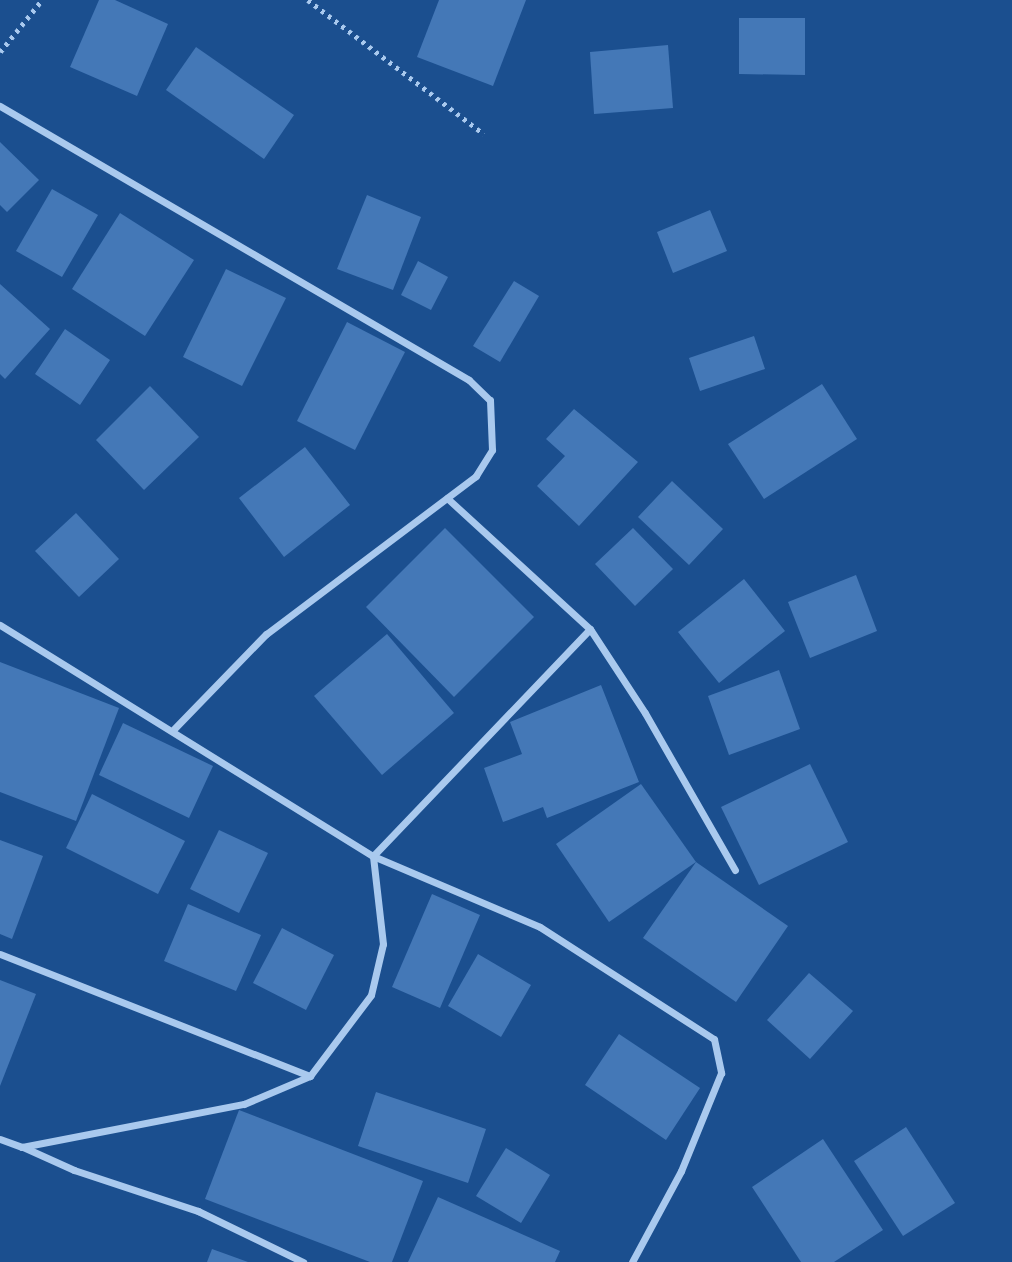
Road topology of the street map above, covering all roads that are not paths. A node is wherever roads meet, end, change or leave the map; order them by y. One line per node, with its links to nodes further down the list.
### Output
1 (0, 106): 2 (street)
2 (447, 498): 4 (street); 5 (street)
3 (0, 625): 5 (street)
4 (590, 629): 6 (street); 7 (street)
5 (174, 729): 6 (street)
6 (373, 856): 9 (street); 13 (street)
7 (735, 870)
8 (0, 954): 9 (street)
9 (310, 1076): 11 (street)
10 (0, 1139): 11 (street)
11 (22, 1147): 12 (street)
12 (303, 1262)
13 (632, 1262)

